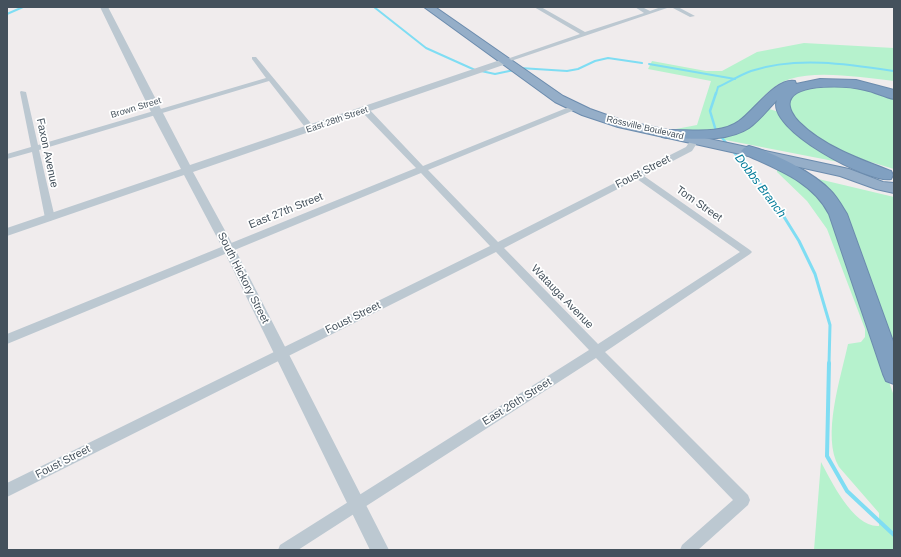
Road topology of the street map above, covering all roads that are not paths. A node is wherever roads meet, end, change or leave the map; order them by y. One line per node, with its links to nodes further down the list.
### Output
1 (104, 7): 18 (street, South Hickory Street)
2 (428, 7): 11 (highway, Rossville Boulevard)
3 (537, 7): 9 (street)
4 (638, 7): 7 (street)
5 (667, 7): 7 (street, East 28th Street)
6 (674, 7): 8 (street)
7 (649, 12): 9 (street, East 28th Street)
8 (692, 16)
9 (585, 35): 11 (street, East 28th Street)
10 (254, 58): 12 (street)
11 (506, 61): 16 (highway, Rossville Boulevard); 17 (street, East 28th Street)
12 (270, 79): 18 (street, Brown Street); 19 (street)
13 (894, 83): 20 (highway)
14 (23, 92): 22 (street, Faxon Avenue)
15 (894, 95): 29 (highway)
16 (574, 107): 20 (highway, Rossville Boulevard); 25 (street, East 27th Street)
17 (365, 110): 19 (street, East 28th Street); 25 (street, Watauga Avenue)
18 (156, 112): 22 (street, Brown Street); 26 (street, South Hickory Street)
19 (311, 129): 26 (street, East 28th Street)
20 (667, 134): 21 (highway, Rossville Boulevard)
21 (695, 140): 23 (highway, Rossville Boulevard); 28 (street, Foust Street)
22 (34, 149): 24 (street, Brown Street); 31 (street, Faxon Avenue)
23 (736, 149): 27 (highway, Rossville Boulevard); 39 (highway)
24 (7, 157)
25 (422, 169): 33 (street, East 27th Street); 34 (street, Watauga Avenue)
26 (188, 170): 31 (street, East 28th Street); 33 (street, South Hickory Street)
27 (844, 172): 29 (highway, Rossville Boulevard); 30 (highway, Rossville Boulevard)
28 (637, 175): 34 (street, Foust Street); 35 (street, Tom Street)
29 (889, 176)
30 (894, 188)
31 (50, 218): 32 (street, East 28th Street)
32 (7, 232)
33 (228, 247): 36 (street, East 27th Street); 38 (street, South Hickory Street)
34 (497, 247): 37 (street, Watauga Avenue); 38 (street, Foust Street)
35 (747, 252): 37 (street, East 26th Street)
36 (7, 339)
37 (597, 351): 41 (street, East 26th Street); 44 (street, Watauga Avenue)
38 (281, 353): 40 (street, Foust Street); 41 (street, South Hickory Street)
39 (894, 374)
40 (7, 490)
41 (357, 504): 42 (street, East 26th Street); 43 (street, South Hickory Street)
42 (285, 550)
43 (380, 550)
44 (688, 550)

